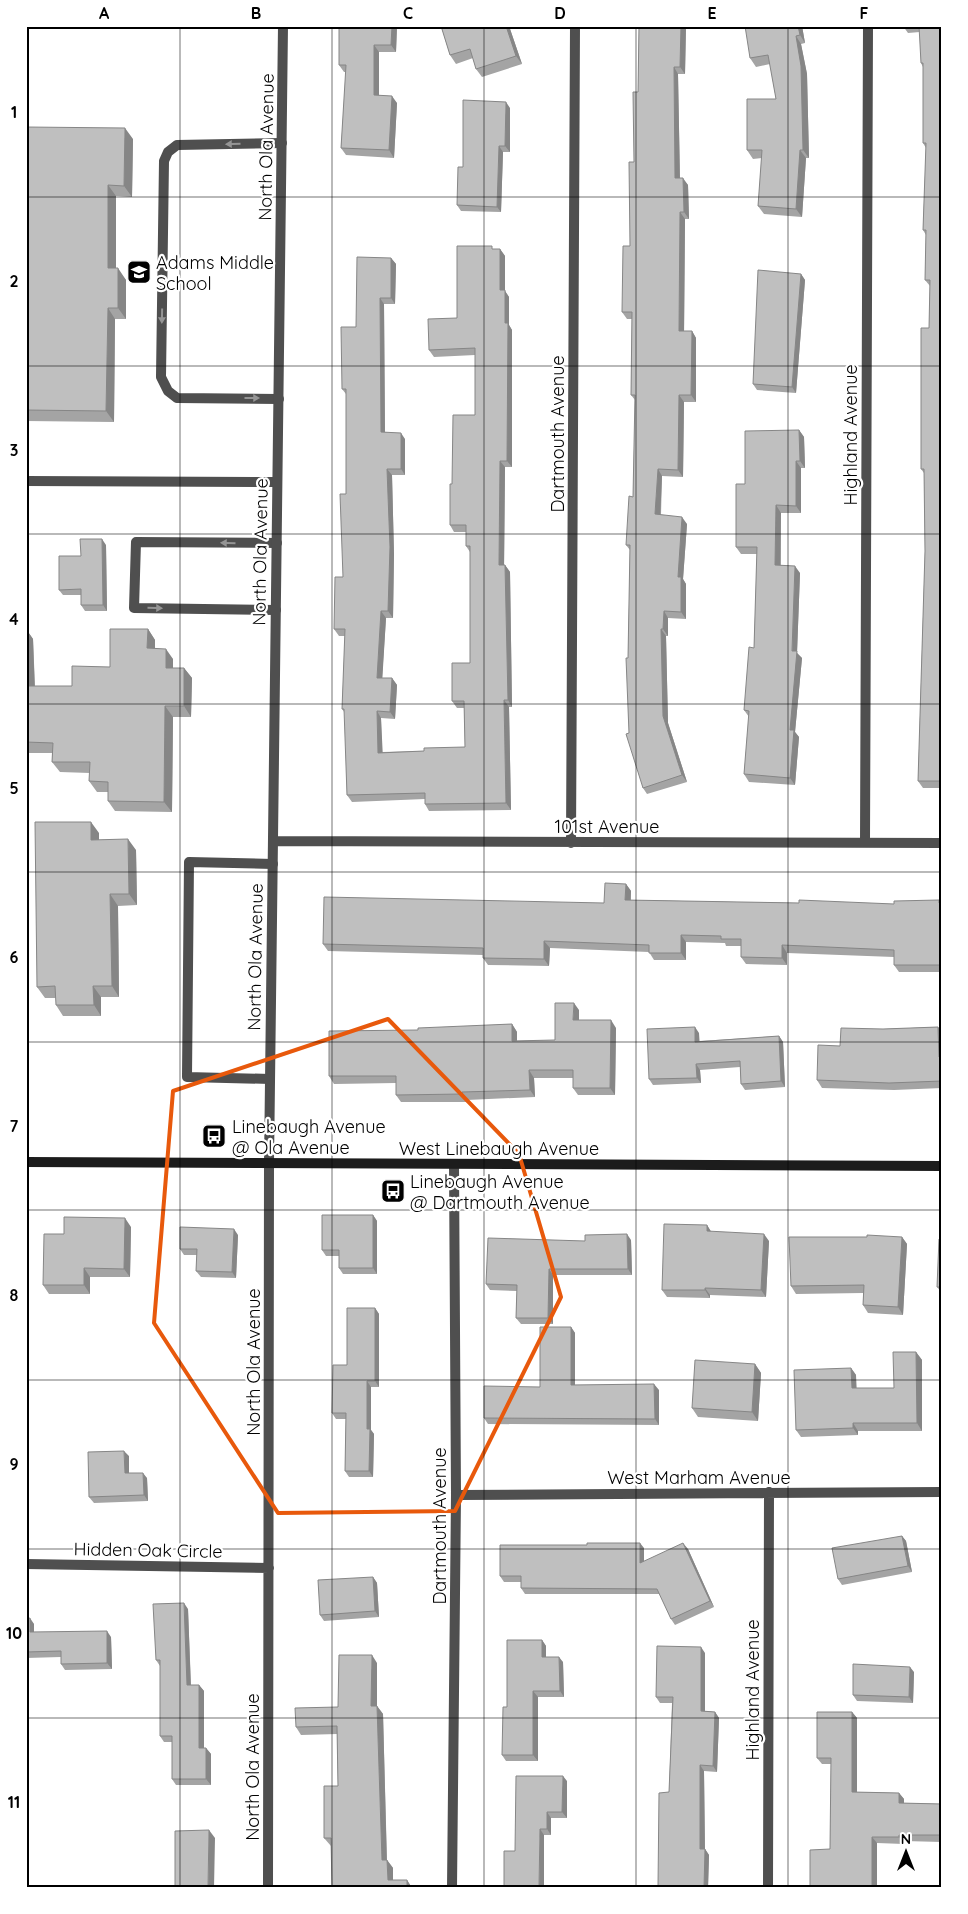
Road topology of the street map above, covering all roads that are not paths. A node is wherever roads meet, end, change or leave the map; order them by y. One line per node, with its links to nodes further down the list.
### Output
1 (283, 26): 4 (street, North Ola Avenue)
2 (575, 26): 11 (street, Dartmouth Avenue)
3 (868, 26): 12 (street, Highland Avenue)
4 (282, 143): 5 (street, North Ola Avenue); 5 (street, one-way to 5)
5 (279, 399): 7 (street, North Ola Avenue)
6 (26, 481): 7 (street)
7 (278, 482): 8 (street, North Ola Avenue)
8 (277, 543): 9 (street, North Ola Avenue); 9 (street, one-way to 9)
9 (276, 610): 10 (street, North Ola Avenue)
10 (273, 841): 11 (street, 101st Avenue); 14 (street, North Ola Avenue)
11 (571, 842): 12 (street, 101st Avenue)
12 (865, 843): 13 (street, 101st Avenue)
13 (942, 843)
14 (273, 864): 15 (street, North Ola Avenue); 15 (street)
15 (270, 1079): 17 (street, North Ola Avenue)
16 (26, 1162): 17 (street, West Linebaugh Avenue)
17 (269, 1163): 18 (street, West Linebaugh Avenue); 24 (street, North Ola Avenue)
18 (454, 1165): 19 (street, West Linebaugh Avenue); 22 (street, Dartmouth Avenue)
19 (942, 1166)
20 (769, 1492): 21 (street, West Marham Avenue); 22 (street, West Marham Avenue); 27 (street, Highland Avenue)
21 (942, 1492)
22 (456, 1495): 26 (street, Dartmouth Avenue)
23 (26, 1564): 24 (street, Hidden Oak Circle)
24 (269, 1568): 25 (street, North Ola Avenue)
25 (268, 1888)
26 (452, 1888)
27 (768, 1888)

